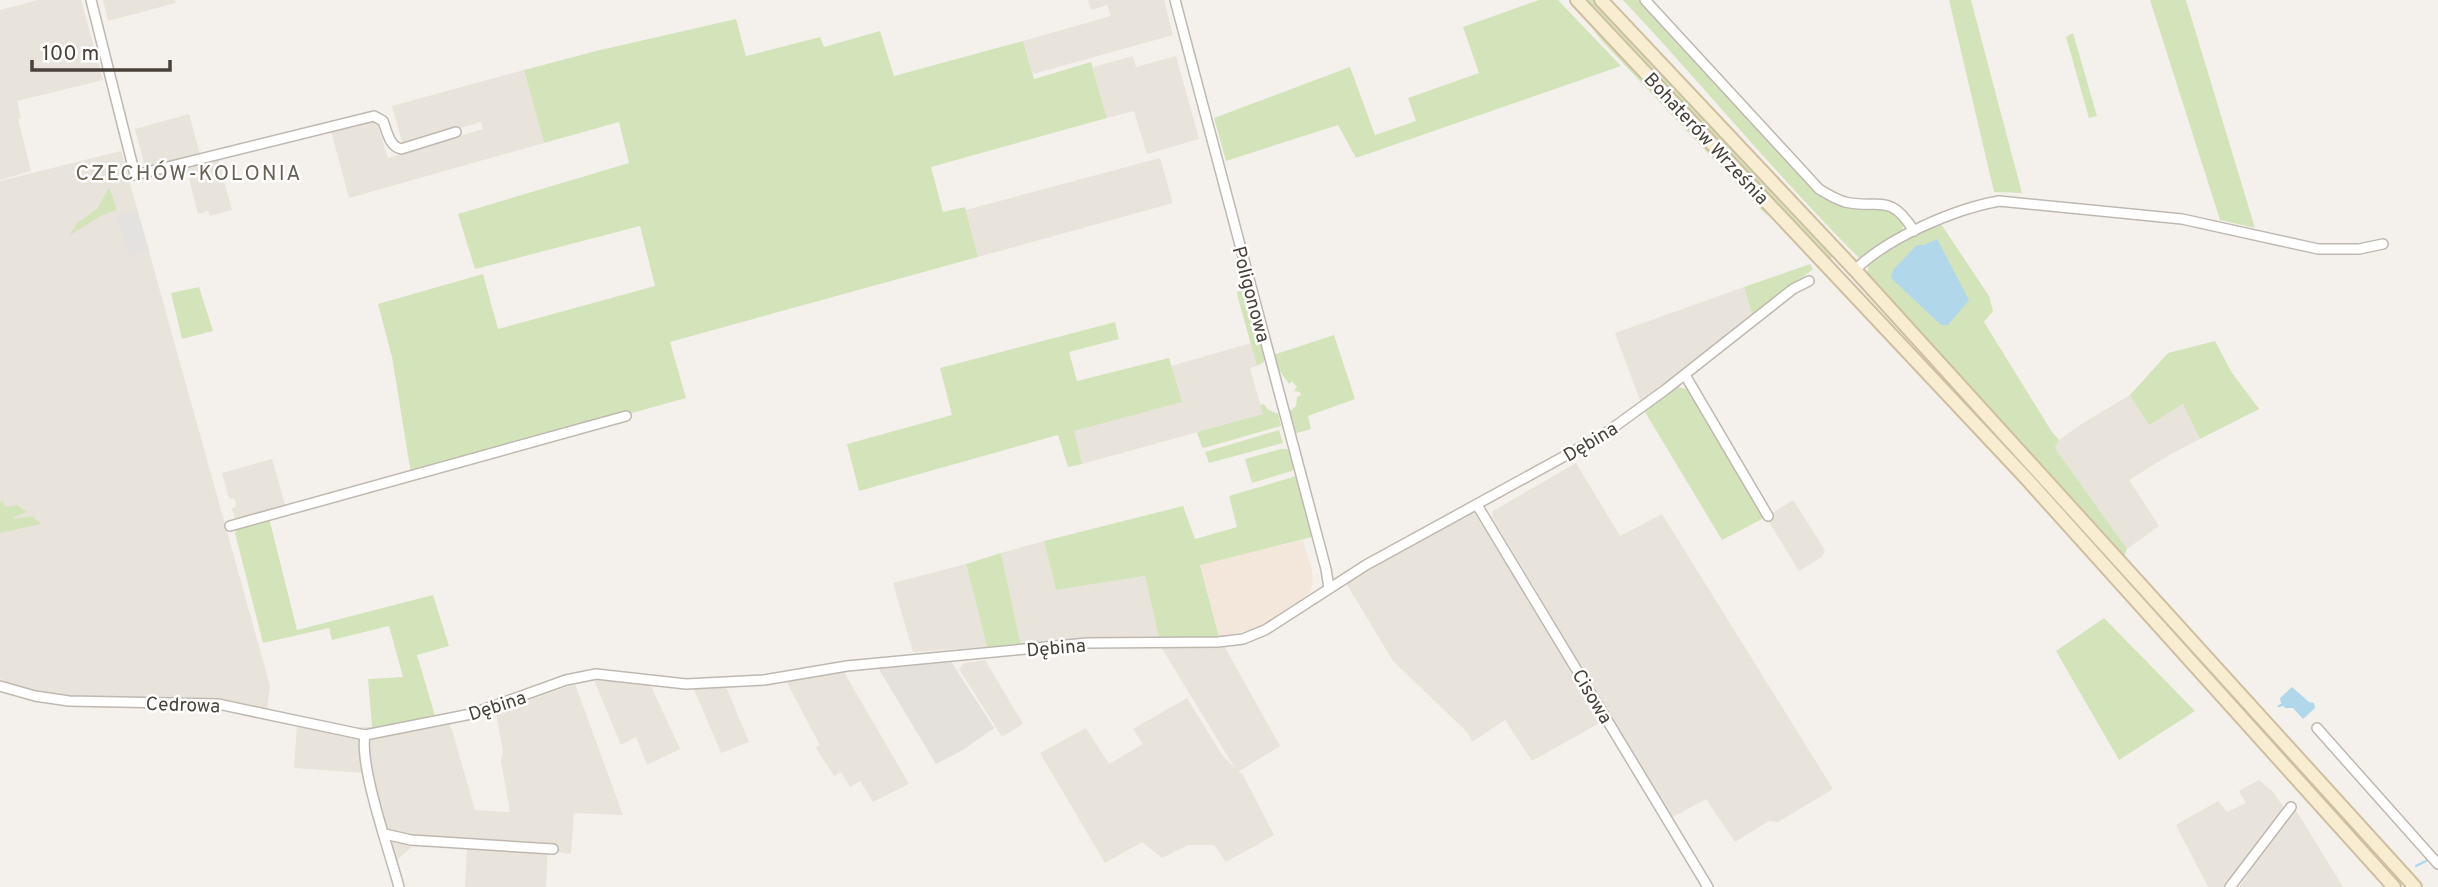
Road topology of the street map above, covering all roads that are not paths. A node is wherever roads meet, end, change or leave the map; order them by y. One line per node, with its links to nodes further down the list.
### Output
1 (91, 0): 6 (street)
2 (1175, 0): 16 (street, Poligonowa)
3 (1577, 0): 29 (main road, Bohaterów Września)
4 (1601, 0): 9 (main road, Bohaterów Września)
5 (1645, 0): 7 (street)
6 (456, 132)
7 (1914, 231): 8 (street); 9 (street)
8 (2384, 244)
9 (1855, 270): 30 (main road, Bohaterów Września)
10 (1809, 281): 11 (street, Dębina)
11 (1685, 376): 13 (street, Dębina); 14 (street)
12 (626, 416): 15 (street)
13 (1477, 505): 17 (street, Dębina); 27 (street, Cisowa)
14 (1768, 516)
15 (230, 526)
16 (1327, 572): 17 (street); 18 (street, Poligonowa)
17 (1339, 580): 18 (street, Dębina)
18 (1329, 588): 21 (street, Dębina)
19 (0, 686): 21 (street, Cedrowa)
20 (2317, 729): 25 (street)
21 (365, 735): 23 (street)
22 (2291, 807): 28 (street)
23 (385, 834): 24 (street); 26 (street)
24 (553, 849)
25 (2438, 863)
26 (399, 887)
27 (1708, 887)
28 (2230, 887)
29 (2394, 887)
30 (2415, 887)

